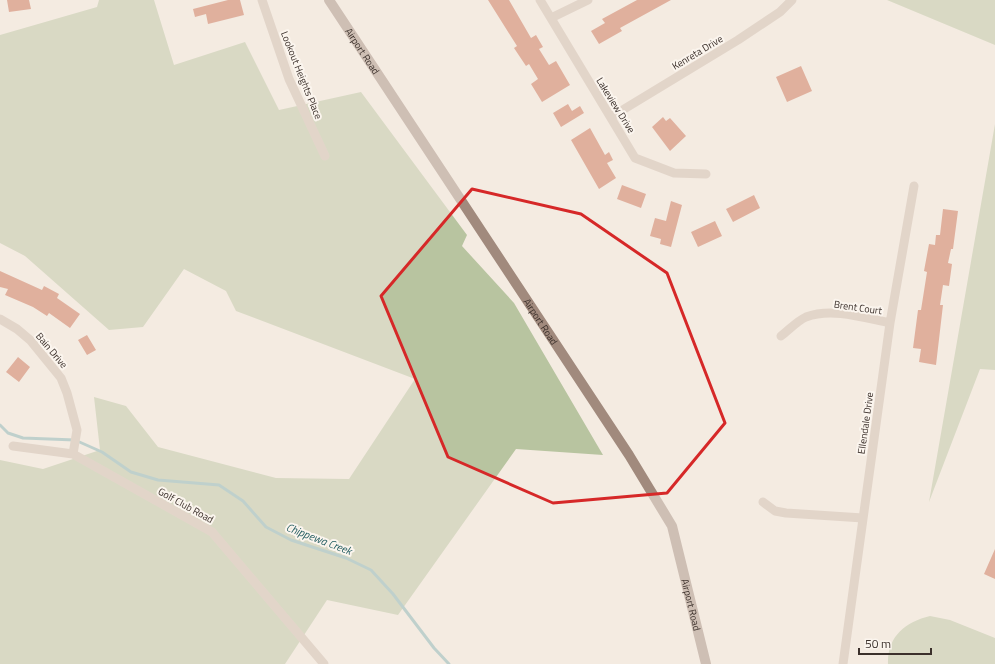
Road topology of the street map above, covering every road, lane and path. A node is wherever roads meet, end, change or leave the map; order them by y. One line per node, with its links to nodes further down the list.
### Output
1 (262, 0): 8 (street, Lookout Heights Place)
2 (329, 0): 19 (main road, Airport Road)
3 (540, 0): 6 (street, Lakeview Drive)
4 (588, 0): 6 (street)
5 (792, 0): 7 (street, Kenreta Drive)
6 (551, 18): 7 (street, Lakeview Drive)
7 (611, 118): 9 (street, Lakeview Drive)
8 (325, 156)
9 (706, 174)
10 (914, 186): 12 (street, Ellendale Drive)
11 (0, 319): 15 (street, Bain Drive)
12 (890, 323): 13 (street, Brent Court); 17 (street, Ellendale Drive)
13 (781, 336)
14 (13, 446): 15 (street, Golf Club Road)
15 (74, 450): 18 (street, Golf Club Road)
16 (763, 502): 17 (street)
17 (863, 518): 20 (street, Ellendale Drive)
18 (324, 664)
19 (706, 664)
20 (843, 664)

